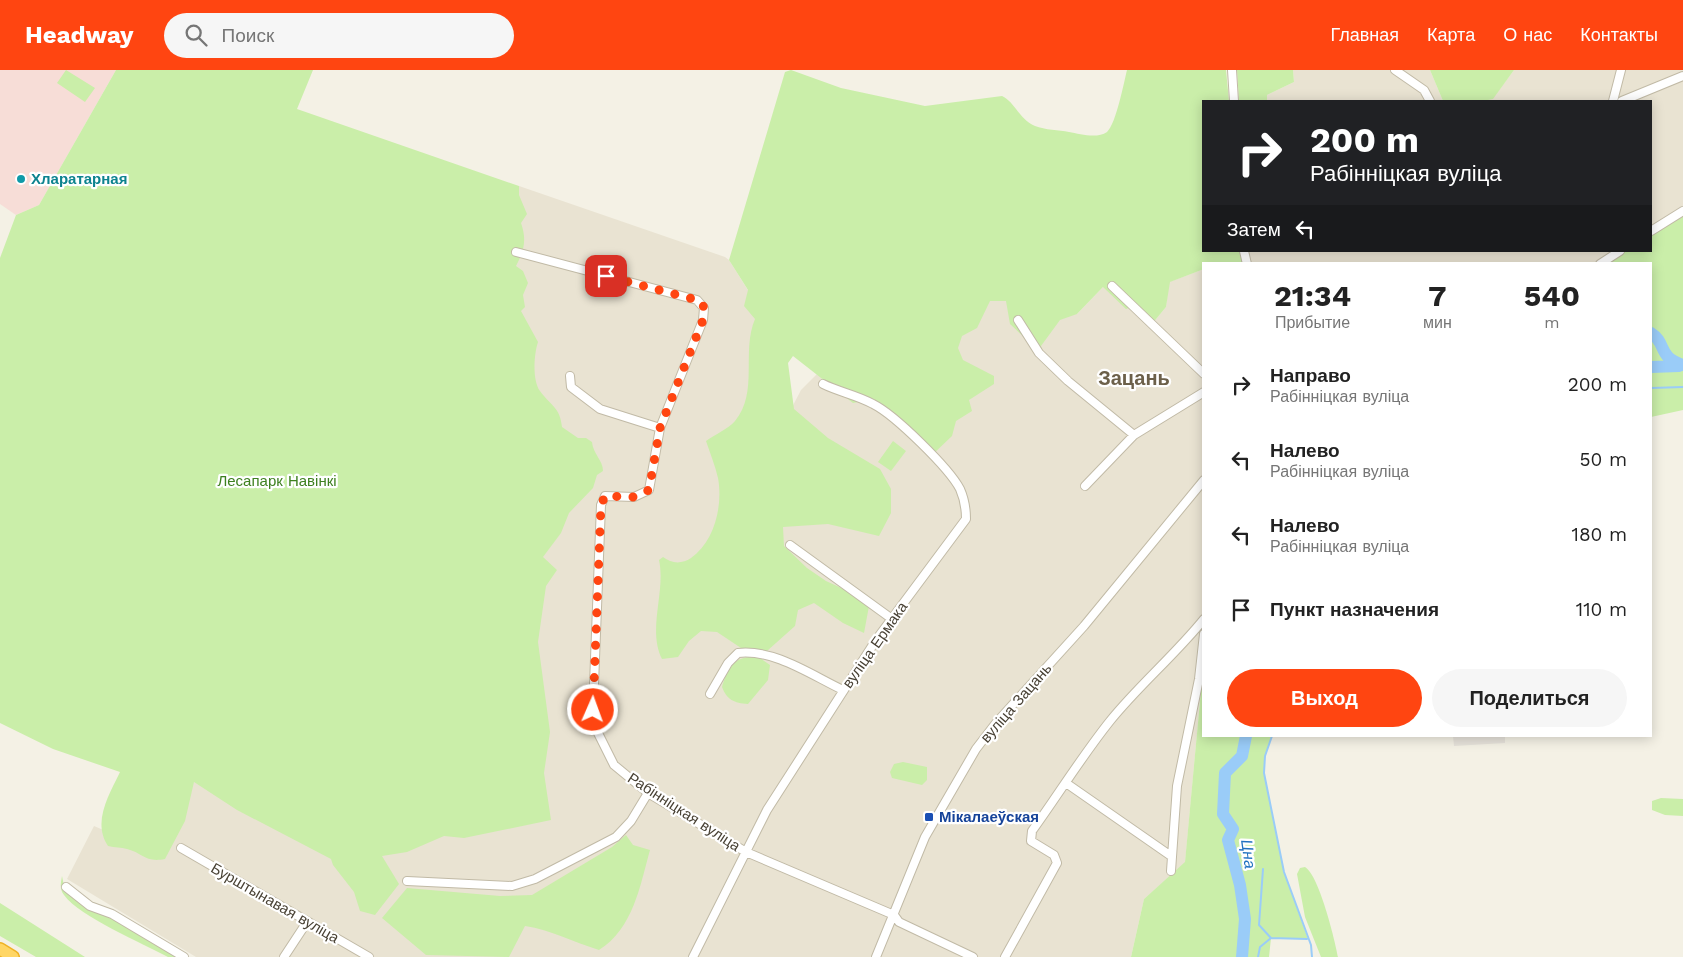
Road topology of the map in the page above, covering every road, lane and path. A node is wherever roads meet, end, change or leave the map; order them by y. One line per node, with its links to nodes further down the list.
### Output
1 (1232, 70): 5 (street)
2 (1395, 70): 6 (street)
3 (1621, 70): 7 (street)
4 (1683, 76): 8 (street)
5 (1234, 100)
6 (1429, 100)
7 (1613, 100)
8 (1624, 100)
9 (1683, 212): 10 (street)
10 (1652, 230)
11 (516, 252): 20 (street, Рабінніцкая вуліца)
12 (1618, 252): 13 (street)
13 (1603, 262)
14 (1112, 286): 16 (street)
15 (1018, 320): 21 (street)
16 (1202, 372)
17 (570, 376): 20 (street)
18 (823, 384): 25 (street, вуліца Ермака)
19 (1202, 393): 21 (street)
20 (660, 428): 31 (street, Рабінніцкая вуліца)
21 (1134, 436): 23 (street)
22 (1202, 482): 38 (street, вуліца Зацань)
23 (1085, 486)
24 (790, 545): 25 (street)
25 (892, 619): 28 (street, вуліца Ермака)
26 (1202, 621): 30 (street)
27 (1202, 652): 34 (street)
28 (843, 690): 29 (street); 33 (street, вуліца Ермака)
29 (710, 694)
30 (1066, 783): 34 (street); 48 (street)
31 (648, 792): 33 (street, Рабінніцкая вуліца); 36 (street)
32 (181, 848): 39 (street, Бурштынавая вуліца)
33 (746, 852): 38 (street, Рабінніцкая вуліца); 45 (street, вуліца Ермака)
34 (1171, 856): 35 (street)
35 (1171, 871)
36 (407, 881)
37 (66, 887): 42 (street)
38 (894, 914): 46 (street, вуліца Зацань); 47 (street, Рабінніцкая вуліца)
39 (307, 922): 43 (street); 44 (street, Бурштынавая вуліца)
40 (0, 949): 41 (highway)
41 (13, 957)
42 (184, 957)
43 (284, 957)
44 (370, 957)
45 (693, 957)
46 (876, 957)
47 (972, 957)
48 (1005, 957)

